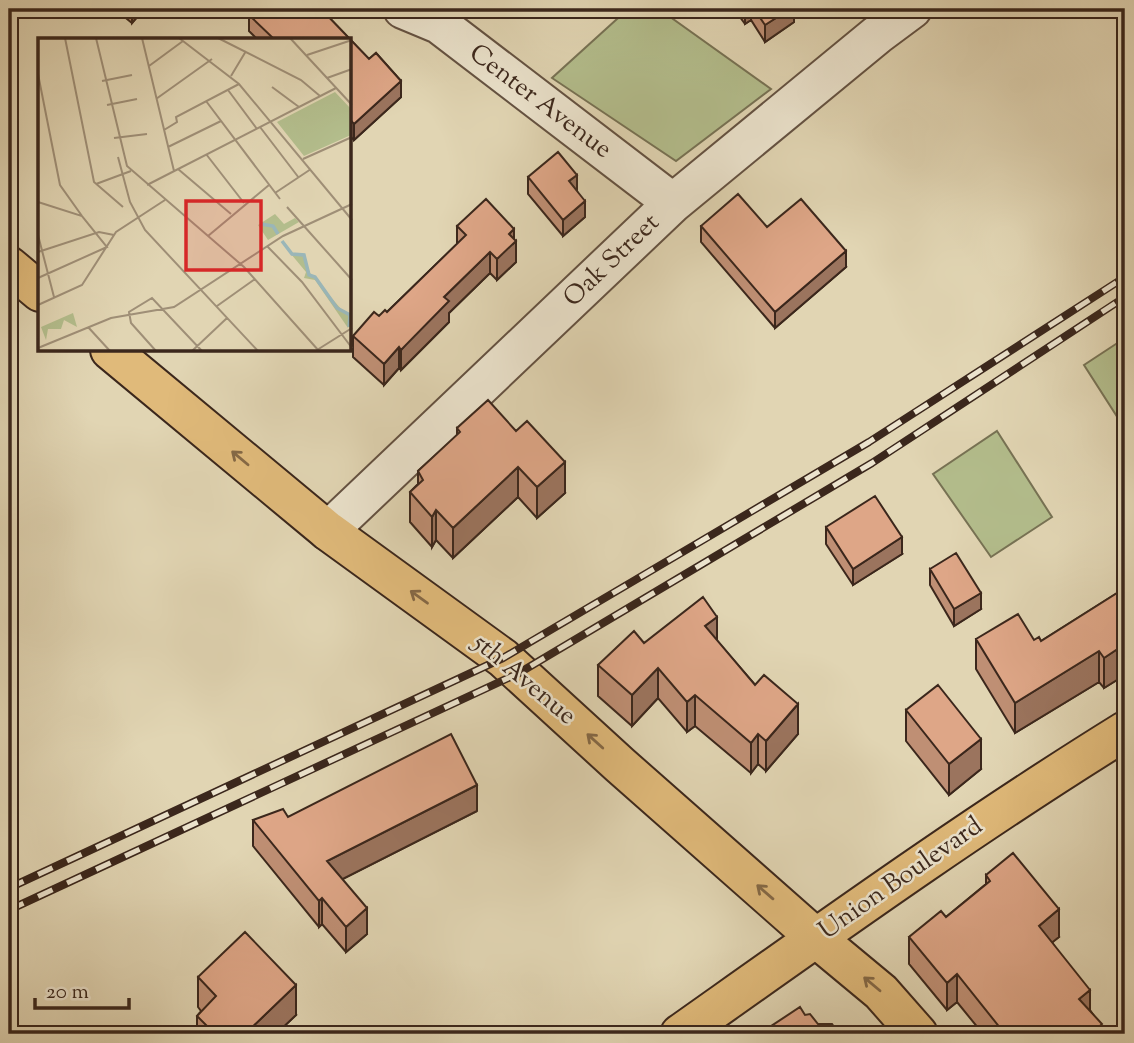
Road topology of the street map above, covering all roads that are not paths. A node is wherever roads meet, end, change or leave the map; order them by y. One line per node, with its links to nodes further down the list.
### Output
1 (403, 9): 4 (street, Center Avenue)
2 (912, 9): 3 (street, Oak Street)
3 (867, 22): 4 (street, Oak Street)
4 (673, 203): 8 (street, Oak Street)
5 (9, 266): 6 (main road)
6 (38, 290)
7 (112, 352): 8 (main road, 5th Avenue, one-way to 7)
8 (328, 531): 10 (main road, 5th Avenue, one-way to 8)
9 (1125, 731): 10 (main road, Union Boulevard)
10 (816, 938): 11 (main road, Union Boulevard); 12 (main road, 5th Avenue, one-way to 10)
11 (680, 1034)
12 (918, 1034)

